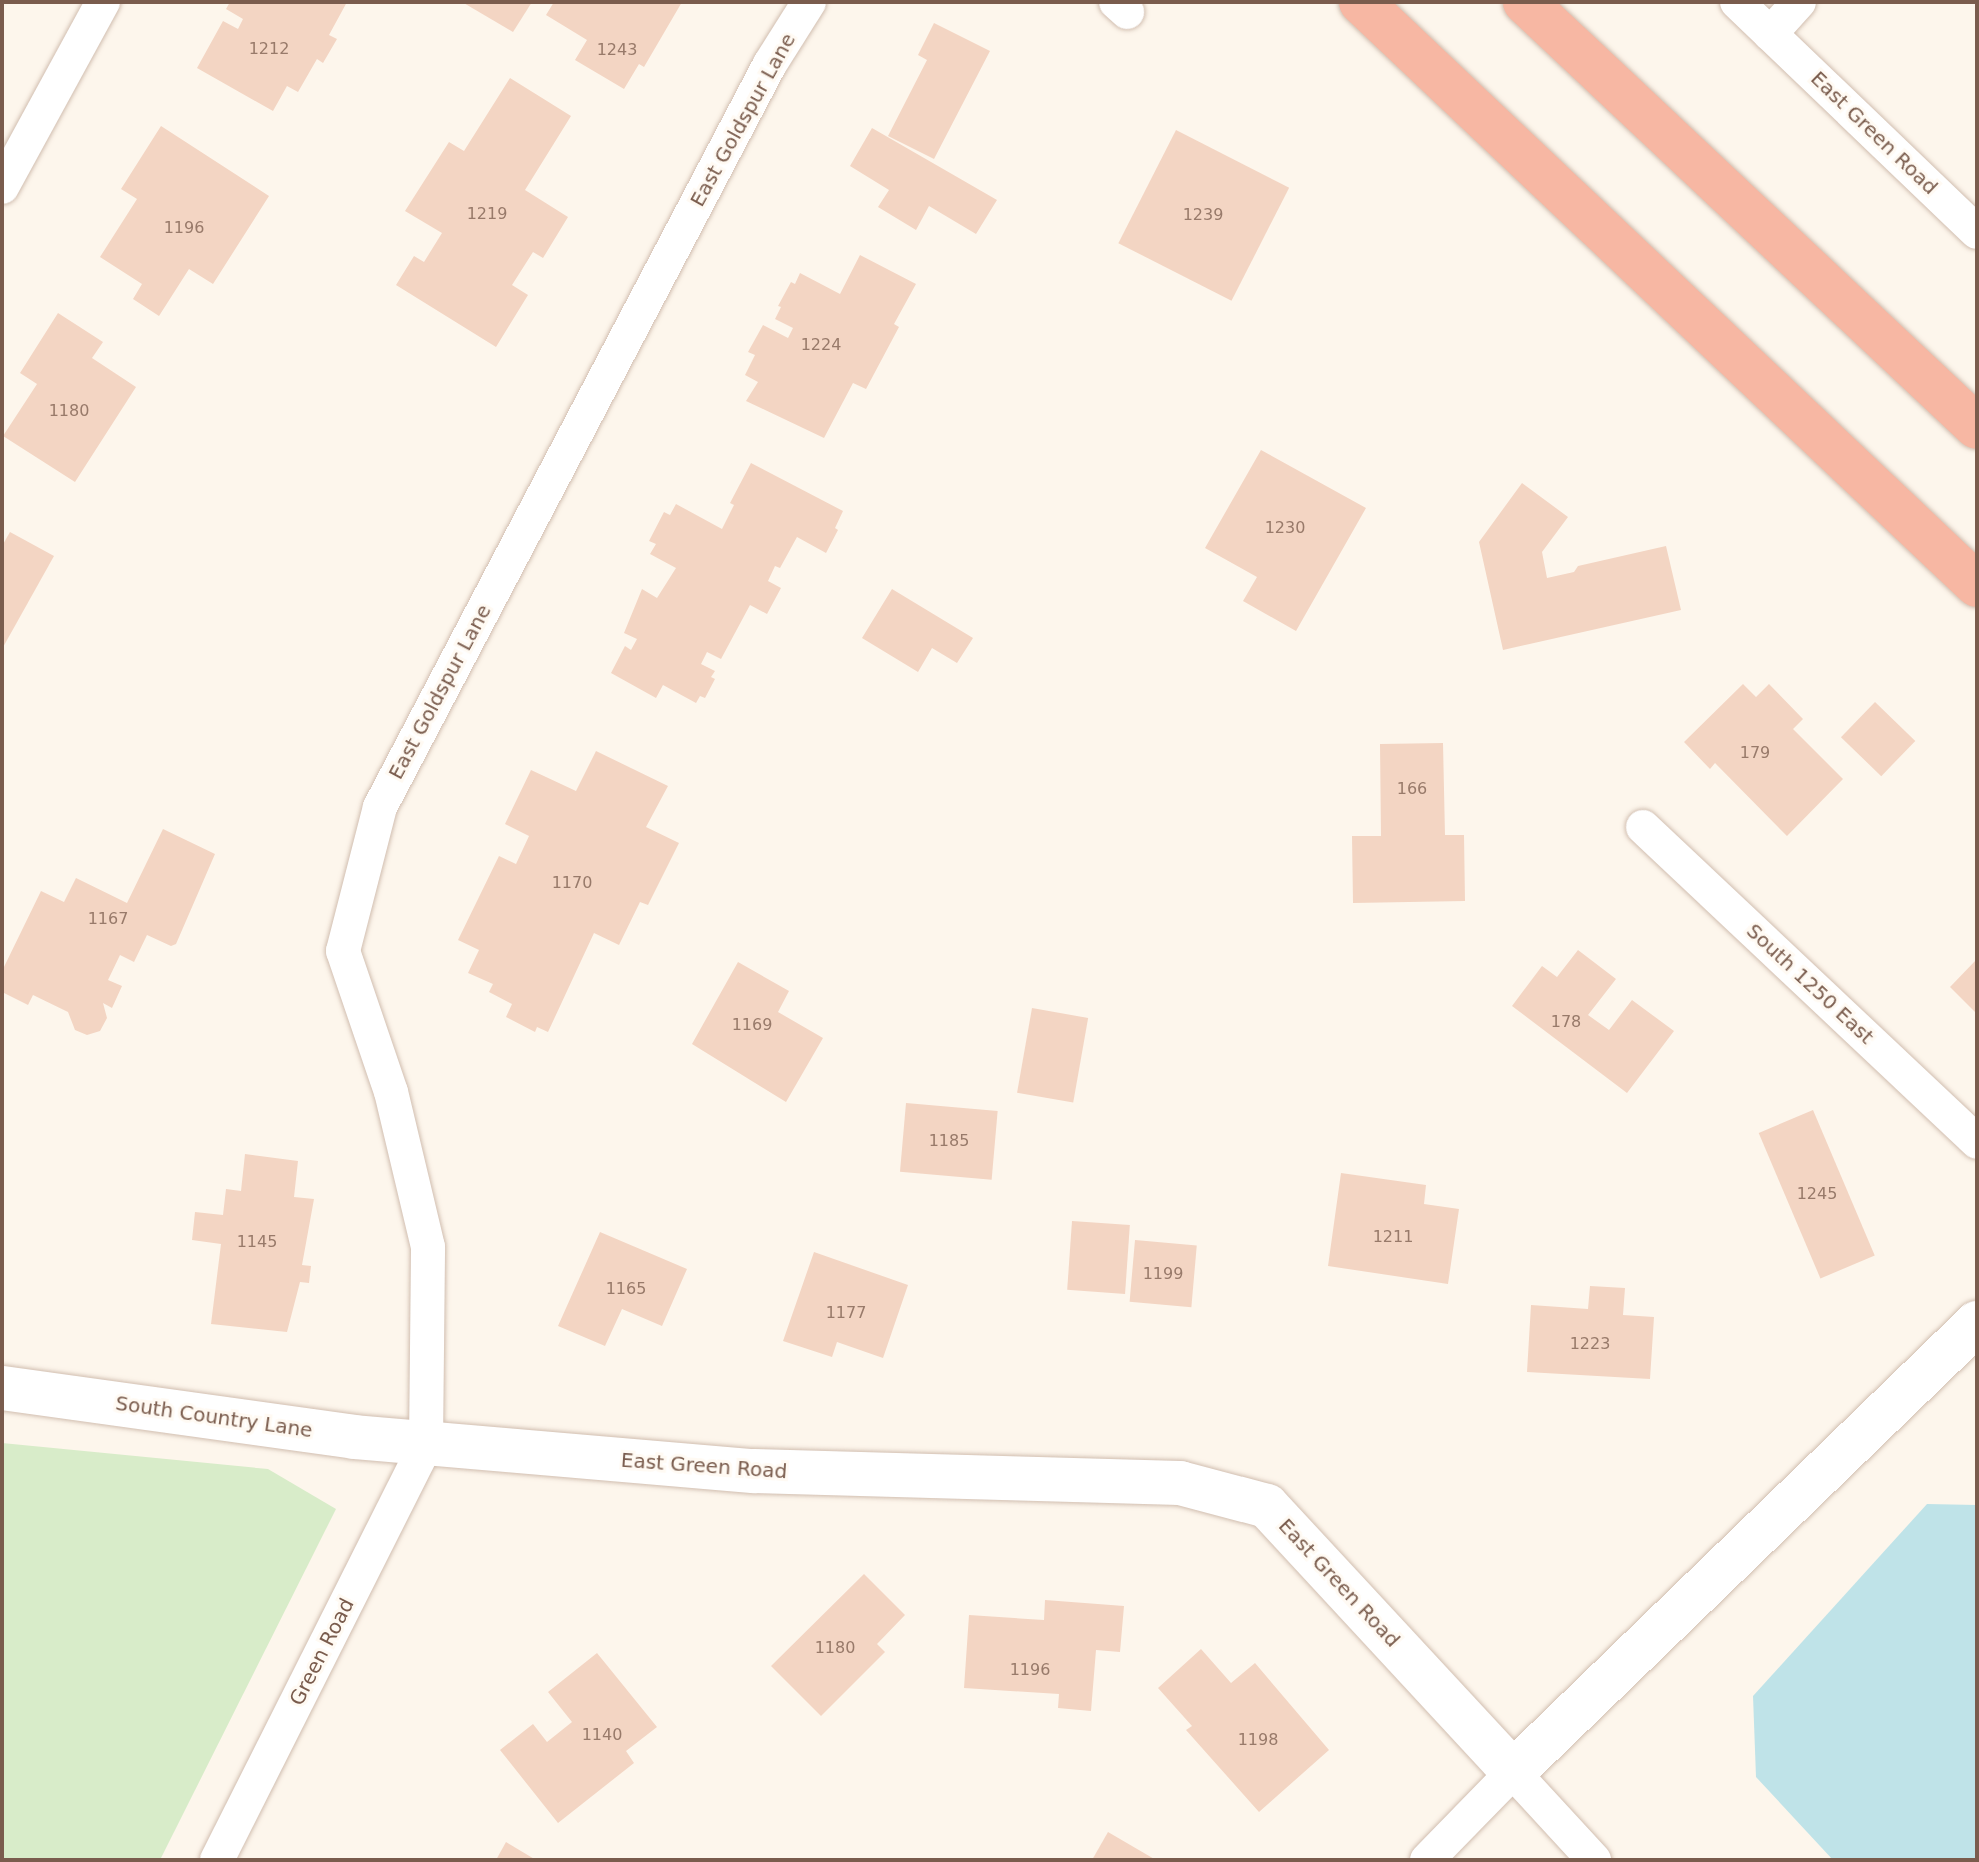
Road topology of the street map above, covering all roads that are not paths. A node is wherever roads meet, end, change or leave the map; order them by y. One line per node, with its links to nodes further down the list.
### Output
1 (103, 2): 8 (street)
2 (809, 2): 16 (street, East Goldspur Lane)
3 (1361, 2): 11 (highway)
4 (1525, 2): 10 (highway)
5 (1737, 2): 7 (street, East Green Road)
6 (1799, 2): 7 (street)
7 (1770, 34): 9 (street, East Green Road)
8 (2, 187)
9 (1977, 232)
10 (1977, 427)
11 (1977, 585)
12 (1643, 827): 13 (street, South 1250 East)
13 (1977, 1142)
14 (1977, 1323): 17 (street)
15 (2, 1388): 16 (street, South Country Lane)
16 (426, 1444): 17 (street, East Green Road); 18 (street, Green Road)
17 (1513, 1772): 19 (street); 20 (street)
18 (217, 1860)
19 (1427, 1860)
20 (1594, 1860)

